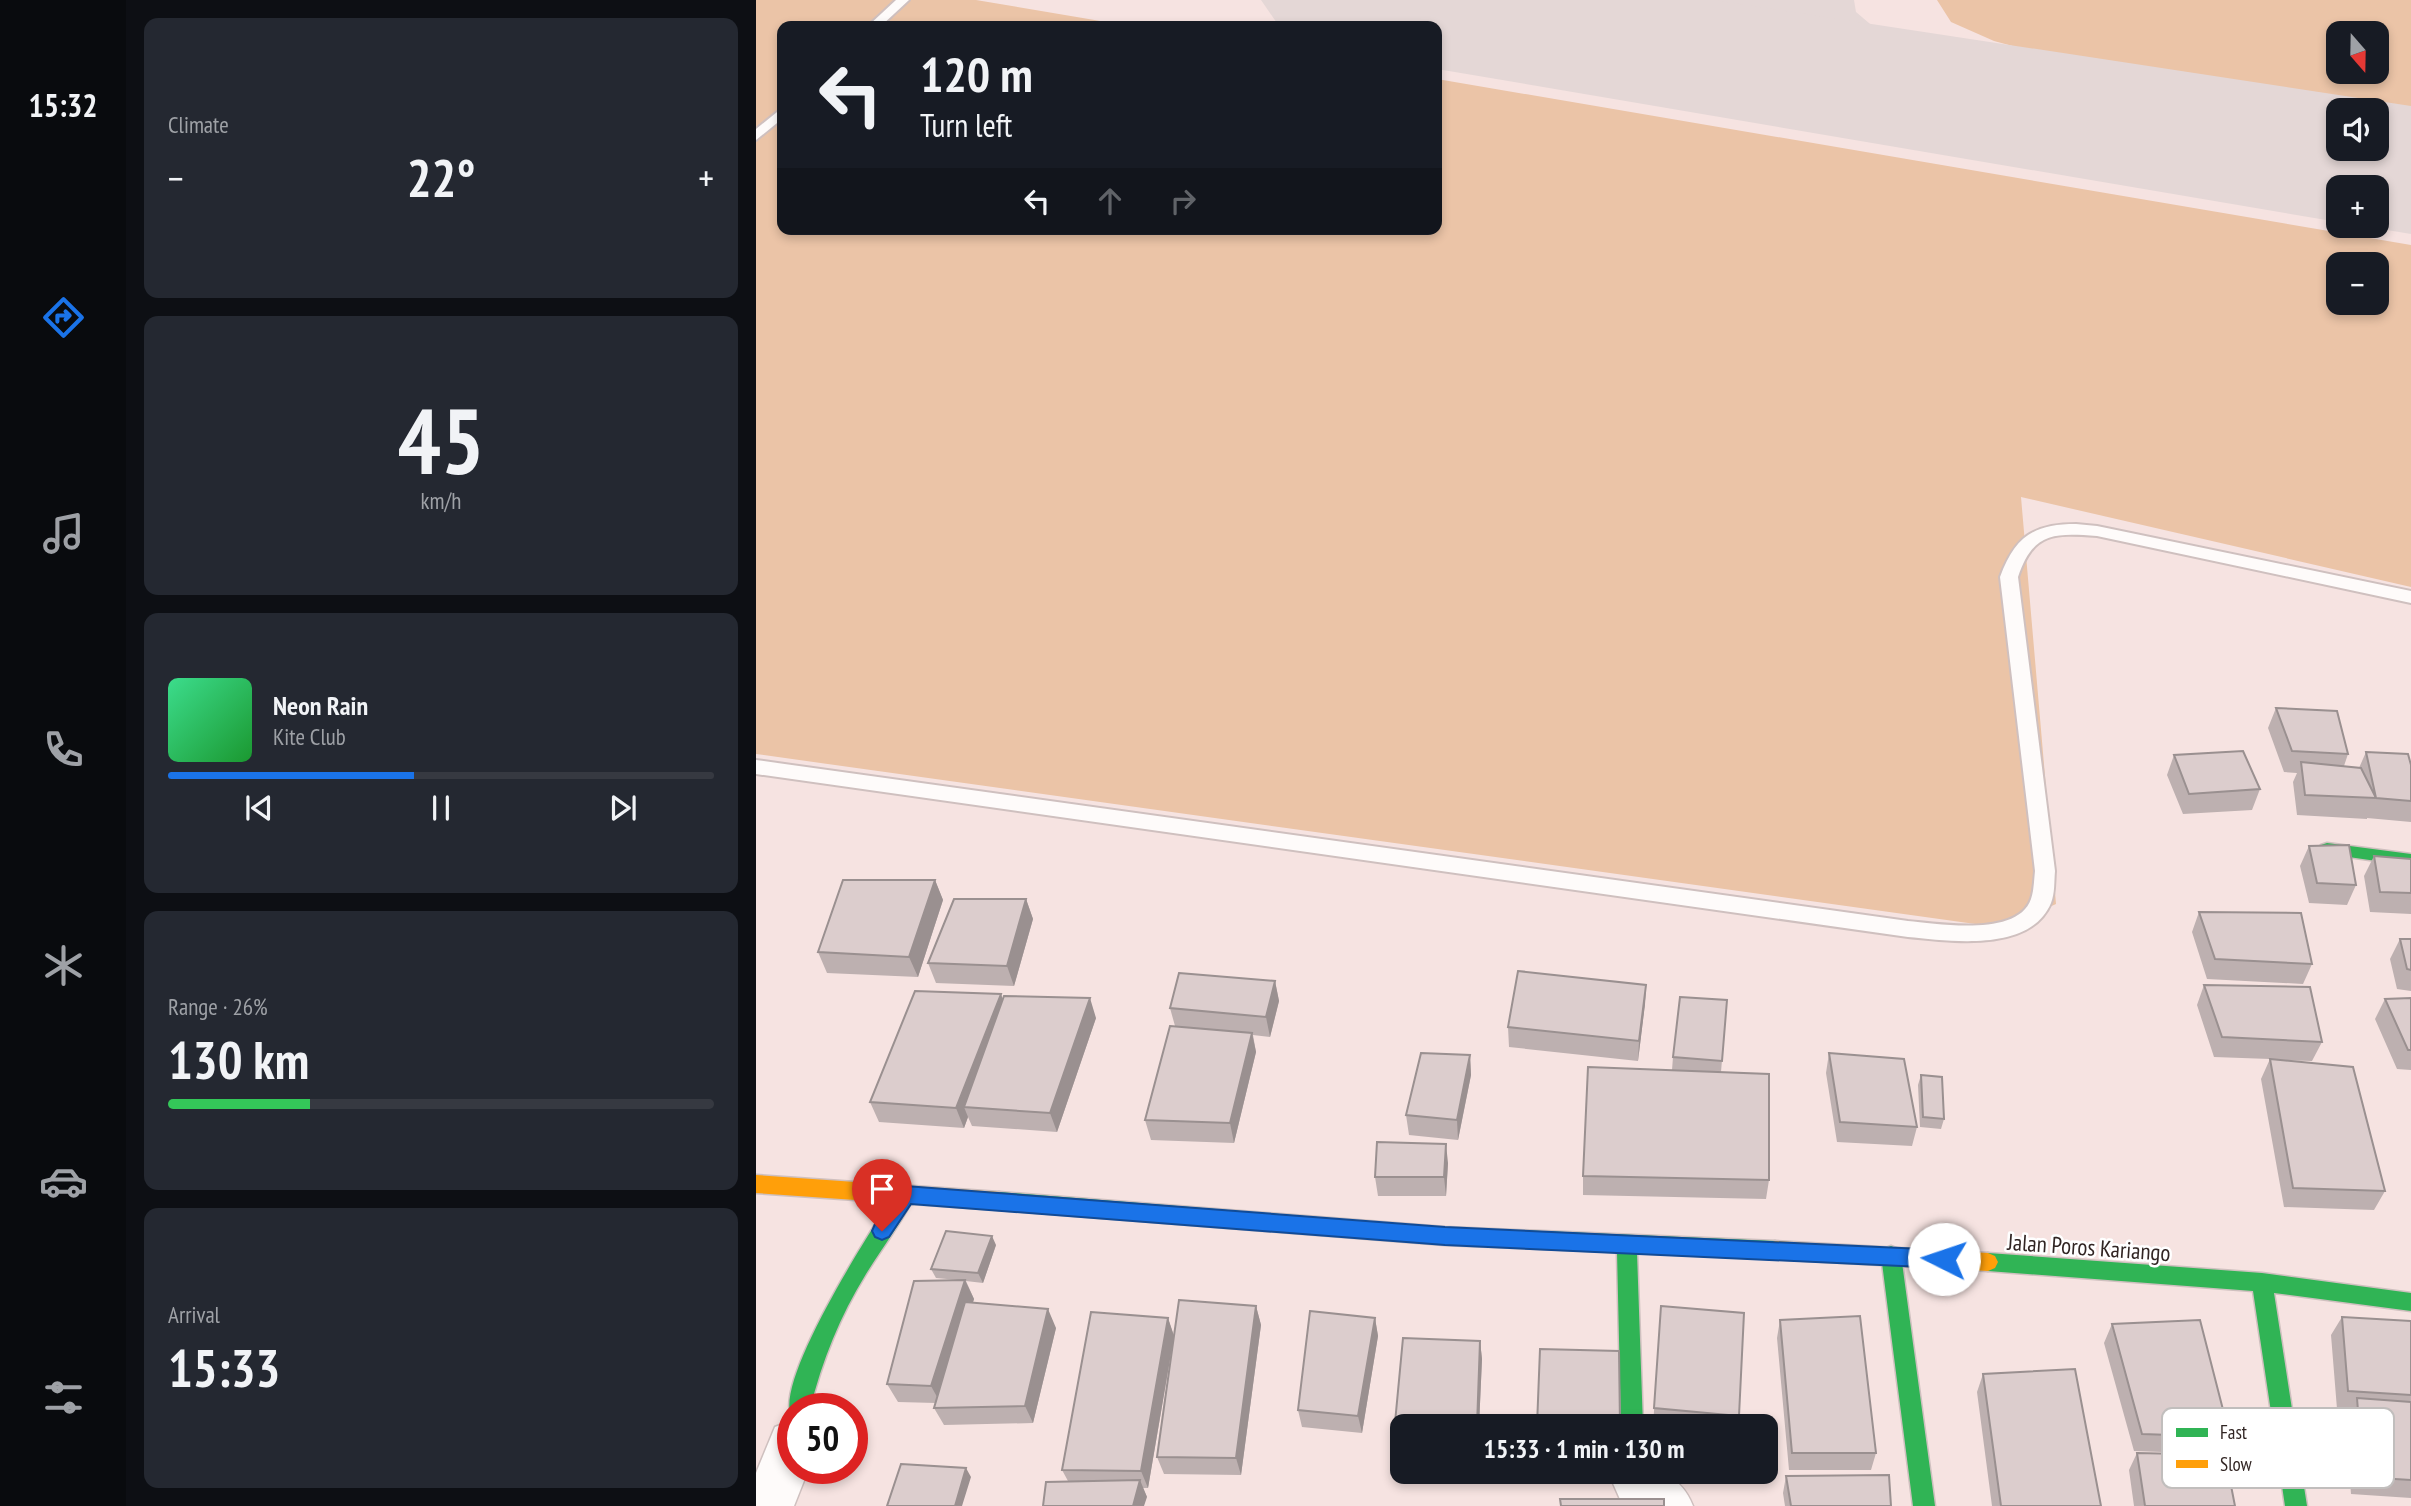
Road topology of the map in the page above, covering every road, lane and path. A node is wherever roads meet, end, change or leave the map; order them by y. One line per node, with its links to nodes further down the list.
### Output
1 (903, 0): 2 (lane)
2 (880, 21)
3 (777, 116): 4 (lane)
4 (756, 136)
5 (2411, 597): 6 (lane)
6 (756, 767)
7 (2327, 849): 8 (main road)
8 (2411, 860)
9 (756, 1184): 10 (main road, Jalan Poros Kariango)
10 (905, 1195): 11 (main road, Jalan Poros Kariango); 15 (main road)
11 (1627, 1245): 12 (main road, Jalan Poros Kariango); 17 (main road)
12 (1891, 1255): 13 (main road, Jalan Poros Kariango); 23 (main road)
13 (2262, 1282): 14 (main road, Jalan Poros Kariango); 16 (main road)
14 (2411, 1302)
15 (802, 1393)
16 (2281, 1408)
17 (1632, 1414)
18 (777, 1484): 21 (street)
19 (1638, 1484): 22 (street)
20 (2293, 1488): 24 (main road)
21 (768, 1506)
22 (1667, 1506)
23 (1924, 1506)
24 (2296, 1506)

